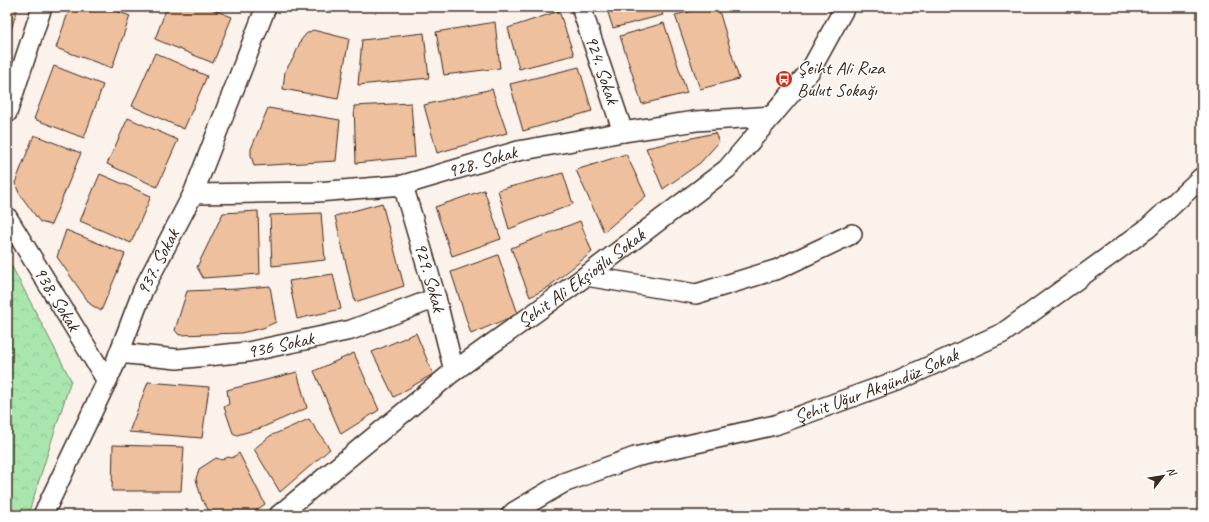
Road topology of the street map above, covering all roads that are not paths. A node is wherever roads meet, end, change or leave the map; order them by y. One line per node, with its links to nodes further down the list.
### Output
1 (42, 7): 5 (street)
2 (266, 7): 10 (street, 937. Sokak)
3 (581, 7): 7 (street, 924. Sokak)
4 (845, 7): 6 (street, Şehit Ali Ekşioğlu Sokak)
5 (7, 113)
6 (772, 116): 7 (street, 928. Sokak); 13 (street, Şehit Ali Ekşioğlu Sokak)
7 (623, 132): 9 (street, 928. Sokak)
8 (1202, 177): 18 (street, Şehit Uğur Akgündüz Sokak)
9 (403, 185): 10 (street, 928. Sokak); 14 (street, 929. Sokak)
10 (193, 194): 15 (street, 937. Sokak)
11 (7, 217): 17 (street, 938. Sokak)
12 (852, 234): 13 (street)
13 (586, 276): 16 (street, Şehit Ali Ekşioğlu Sokak)
14 (436, 298): 15 (street, 936 Sokak); 16 (street, 929. Sokak)
15 (119, 353): 17 (street, 937. Sokak)
16 (454, 371): 20 (street, Şehit Ali Ekşioğlu Sokak)
17 (107, 381): 19 (street, 937. Sokak)
18 (515, 514)
19 (43, 515)
20 (279, 515)

